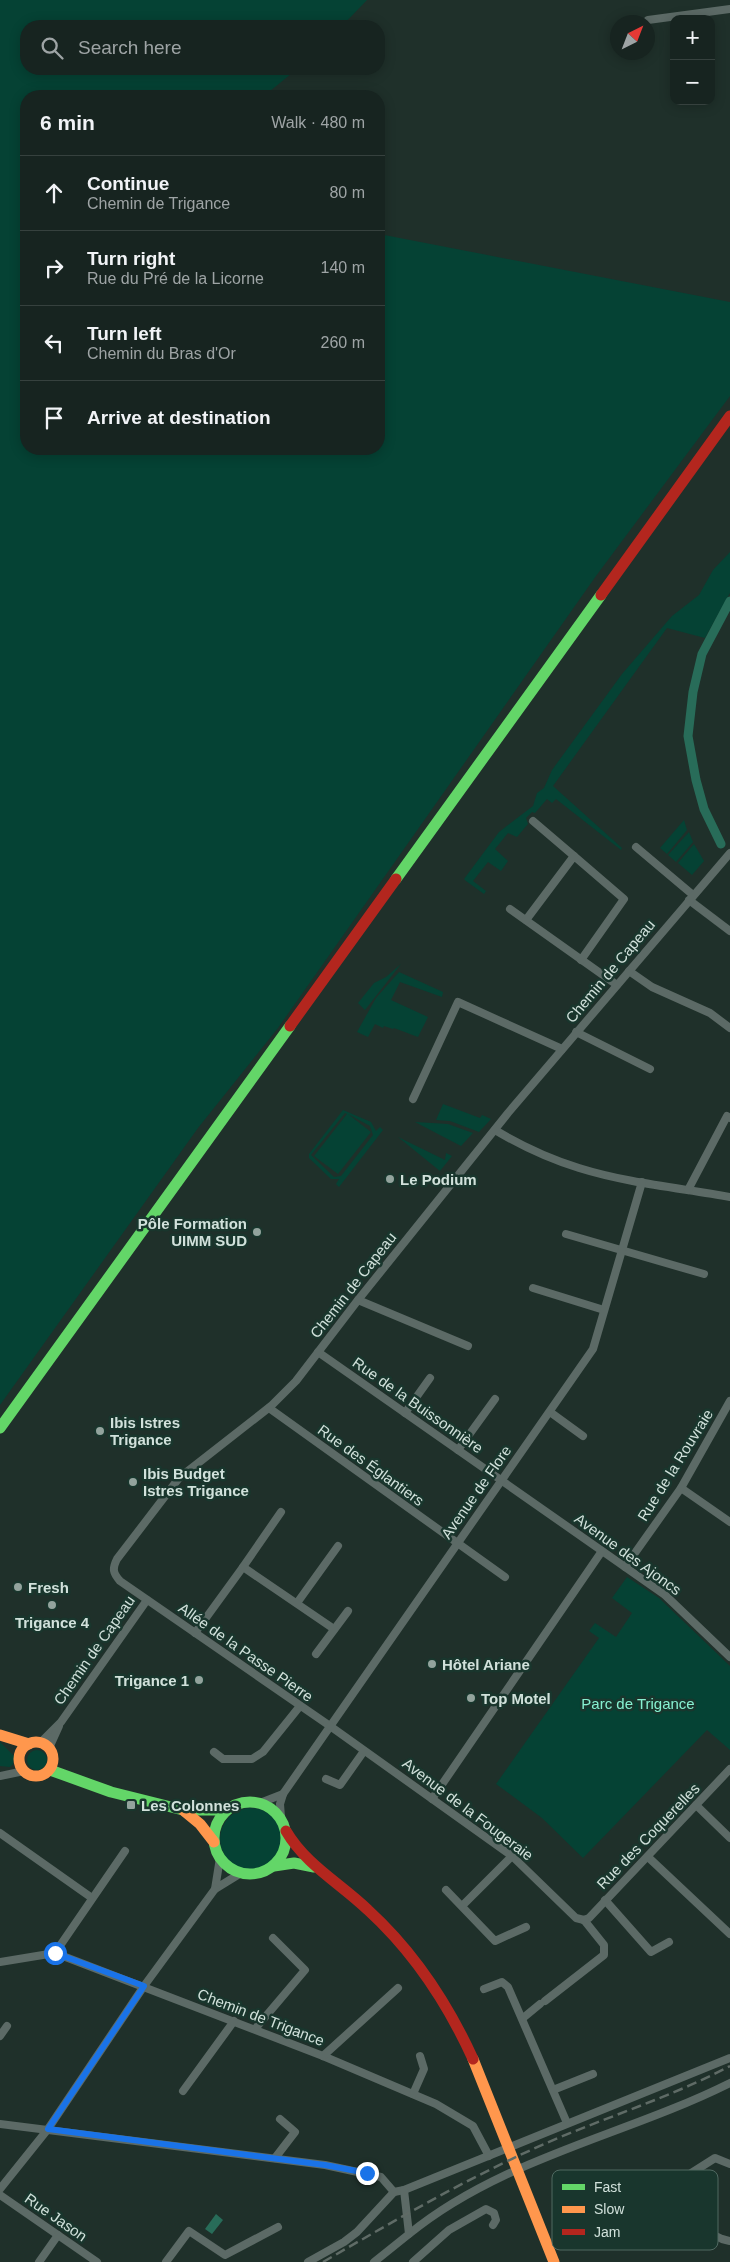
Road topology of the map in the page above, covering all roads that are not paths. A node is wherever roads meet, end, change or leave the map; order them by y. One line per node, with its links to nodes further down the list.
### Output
1 (730, 9): 2 (street)
2 (655, 19)
3 (730, 416): 39 (main road)
4 (533, 821): 7 (street)
5 (636, 847): 8 (street)
6 (730, 853): 8 (street, Chemin de Capeau)
7 (574, 856): 10 (street); 12 (street)
8 (691, 898): 11 (street); 13 (street, Chemin de Capeau)
9 (510, 909): 10 (street)
10 (526, 920): 12 (street)
11 (730, 931)
12 (581, 960): 14 (street)
13 (629, 970): 14 (street, Chemin de Capeau); 15 (street)
14 (617, 985): 16 (street, Chemin de Capeau)
15 (730, 1028)
16 (576, 1032): 17 (street, Chemin de Capeau); 18 (street)
17 (562, 1050): 19 (street); 21 (street, Chemin de Capeau)
18 (650, 1069)
19 (413, 1099)
20 (729, 1116): 23 (street)
21 (495, 1130): 22 (street); 29 (street, Chemin de Capeau)
22 (642, 1182): 23 (street); 26 (street, Avenue de Flore)
23 (688, 1190): 24 (street)
24 (730, 1197)
25 (566, 1234): 26 (street)
26 (622, 1249): 27 (street); 30 (street, Avenue de Flore)
27 (704, 1274)
28 (533, 1288): 30 (street)
29 (358, 1300): 31 (street); 32 (street, Chemin de Capeau)
30 (604, 1310): 37 (street, Avenue de Flore)
31 (468, 1346)
32 (318, 1352): 36 (street, Chemin de Capeau); 38 (street, Rue de la Buissonnière)
33 (430, 1378): 38 (street)
34 (495, 1399): 41 (street)
35 (730, 1402): 43 (street, Rue de la Rouvraie)
36 (269, 1408): 46 (street, Rue des Églantiers); 52 (street, Chemin de Capeau)
37 (550, 1412): 40 (street); 42 (street, Avenue de Flore)
38 (405, 1413): 41 (street, Rue de la Buissonnière)
39 (0, 1428)
40 (583, 1436)
41 (458, 1450): 42 (street, Rue de la Buissonnière)
42 (502, 1481): 46 (street, Avenue de Flore); 48 (street, Avenue des Ajoncs)
43 (681, 1488): 45 (street); 50 (street, Rue de la Rouvraie)
44 (281, 1512): 49 (street)
45 (730, 1522)
46 (457, 1543): 51 (street, Rue des Églantiers); 60 (street, Avenue de Flore)
47 (338, 1546): 53 (street)
48 (602, 1551): 50 (street, Avenue des Ajoncs); 71 (street)
49 (243, 1567): 53 (street); 56 (street)
50 (625, 1567): 58 (street, Avenue des Ajoncs)
51 (505, 1577)
52 (147, 1600): 56 (street, Allée de la Passe Pierre); 64 (street, Chemin de Capeau)
53 (297, 1603): 55 (street)
54 (348, 1611): 55 (street)
55 (334, 1629): 57 (street)
56 (195, 1633): 59 (street, Allée de la Passe Pierre)
57 (316, 1654)
58 (730, 1657)
59 (300, 1706): 60 (street, Allée de la Passe Pierre); 63 (street)
60 (330, 1726): 62 (street, Avenue de la Fougeraie); 70 (street, Avenue de Flore)
61 (0, 1736): 64 (main road); 65 (main road)
62 (364, 1751): 69 (street); 71 (street, Avenue de la Fougeraie)
63 (214, 1752)
64 (44, 1753): 65 (main road); 67 (main road); 74 (main road)
65 (20, 1754): 67 (main road)
66 (730, 1769): 73 (street, Rue des Coquerelles)
67 (24, 1771): 68 (street)
68 (0, 1776)
69 (326, 1779)
70 (283, 1794): 72 (street); 76 (street, Avenue de Flore)
71 (432, 1799): 82 (street, Avenue de la Fougeraie)
72 (260, 1803): 75 (main road); 76 (main road)
73 (696, 1805): 79 (street); 83 (street, Rue des Coquerelles)
74 (183, 1810): 75 (main road); 80 (main road)
75 (226, 1810): 80 (main road)
76 (281, 1817): 77 (main road)
77 (286, 1831): 85 (main road); 86 (main road)
78 (0, 1833): 90 (street)
79 (730, 1838)
80 (214, 1842): 84 (main road)
81 (125, 1851): 90 (street)
82 (512, 1856): 92 (street); 93 (street, Avenue de la Fougeraie)
83 (648, 1856): 91 (street, Rue des Coquerelles); 95 (street)
84 (220, 1858): 87 (main road); 88 (street)
85 (274, 1866): 86 (main road); 87 (main road)
86 (314, 1867): 140 (main road)
87 (241, 1873): 88 (street)
88 (215, 1889): 100 (street)
89 (446, 1890): 92 (street)
90 (92, 1898): 98 (street)
91 (605, 1900): 93 (street, Rue des Coquerelles); 97 (street)
92 (462, 1906): 94 (street)
93 (584, 1920): 103 (street, Avenue de la Fougeraie)
94 (526, 1927)
95 (730, 1934)
96 (273, 1938): 106 (street)
97 (669, 1942)
98 (55, 1953): 99 (street, Chemin de Trigance); 100 (street, Chemin de Trigance)
99 (0, 1962)
100 (144, 1986): 104 (street, Chemin de Trigance); 119 (street)
101 (398, 1988): 108 (street)
102 (484, 1989): 103 (street)
103 (523, 2018): 113 (street)
104 (234, 2022): 106 (street, Chemin de Trigance); 114 (street)
105 (7, 2026): 107 (street)
106 (255, 2029): 108 (street, Chemin de Trigance)
107 (0, 2036)
108 (323, 2056): 115 (street, Chemin de Trigance)
109 (420, 2056): 115 (street)
110 (730, 2058): 117 (street)
111 (592, 2074): 113 (street)
112 (730, 2083): 130 (street)
113 (553, 2090): 117 (street)
114 (183, 2091)
115 (413, 2094): 120 (street, Chemin de Trigance)
116 (280, 2119): 121 (street)
117 (567, 2123): 120 (street)
118 (0, 2124): 119 (street)
119 (48, 2129): 121 (street); 124 (street)
120 (489, 2156): 125 (street)
121 (275, 2158): 126 (street)
122 (730, 2164): 123 (street)
123 (696, 2170)
124 (0, 2189)
125 (404, 2190): 126 (street); 130 (street)
126 (394, 2192): 137 (street)
127 (0, 2195): 131 (street, Rue Jason)
128 (493, 2225): 139 (street)
129 (278, 2227): 136 (street)
130 (409, 2234): 138 (street)
131 (58, 2235): 134 (street); 135 (street, Rue Jason)
132 (718, 2237): 133 (street)
133 (730, 2240)
134 (39, 2262)
135 (97, 2262)
136 (166, 2262)
137 (308, 2262)
138 (374, 2262)
139 (413, 2262)
140 (554, 2262)

